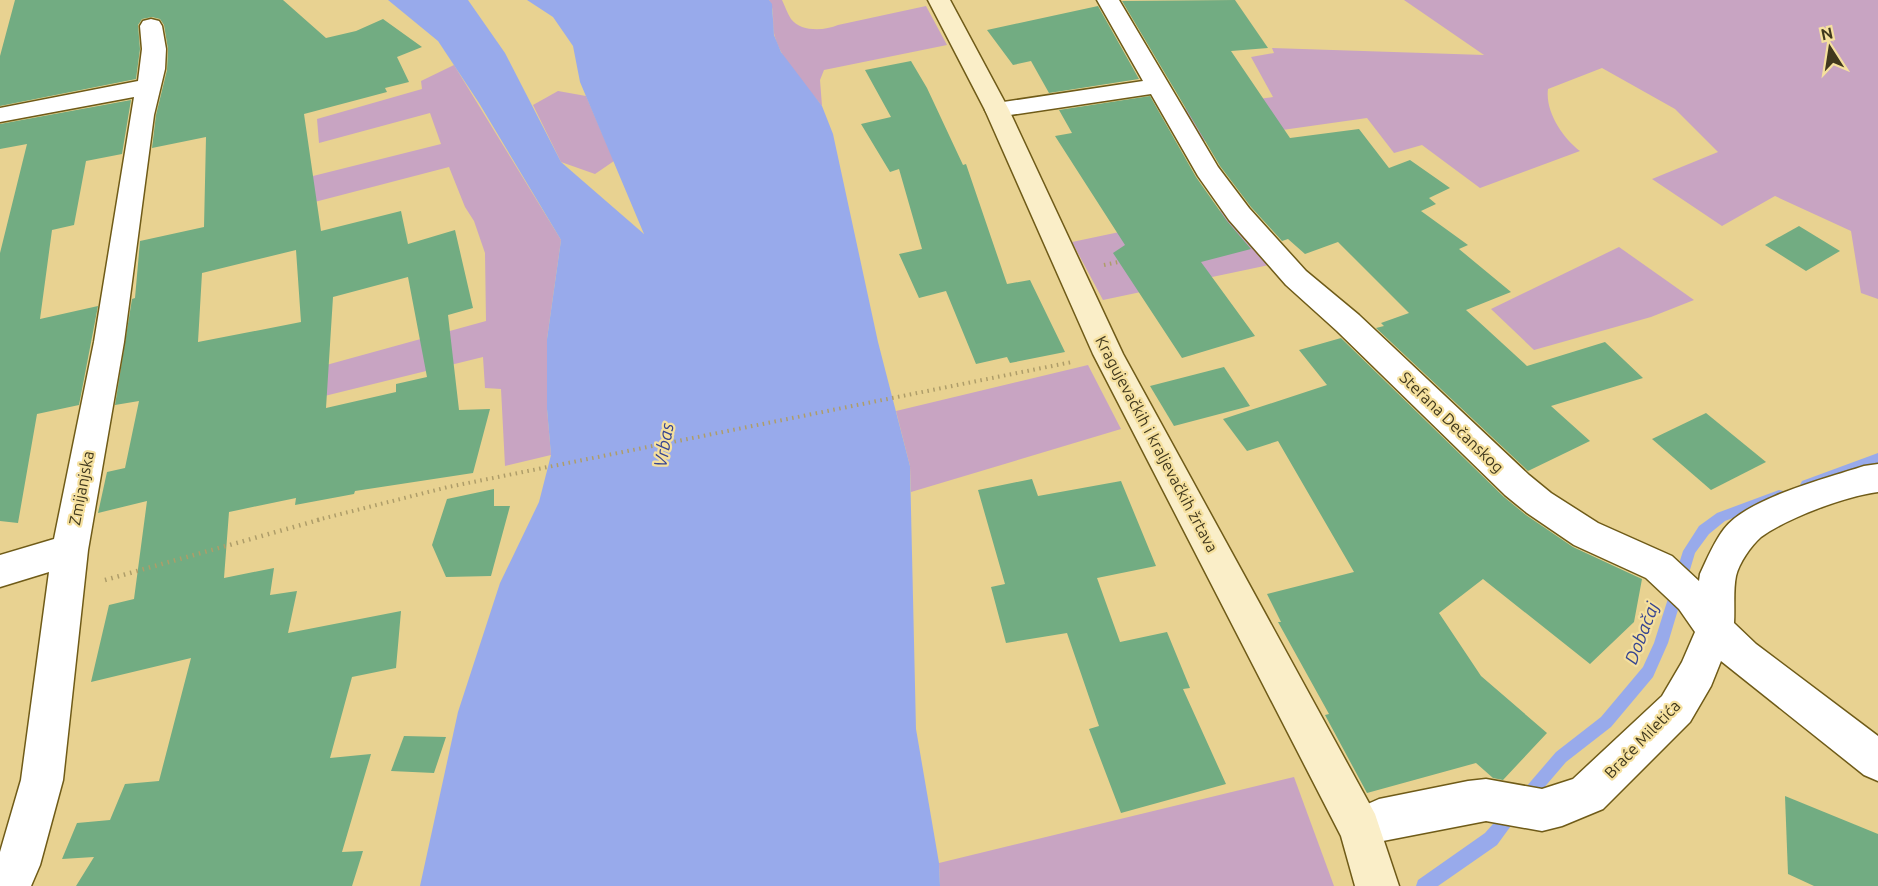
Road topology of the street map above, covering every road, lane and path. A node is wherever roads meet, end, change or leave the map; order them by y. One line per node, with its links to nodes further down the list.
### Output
1 (939, 0): 6 (street, Kragujevačkih i kraljevačkih žrtava)
2 (1108, 0): 4 (street, Stefana Dečanskog)
3 (151, 26): 5 (street, Zmijanjska)
4 (1157, 86): 6 (street); 14 (street, Stefana Dečanskog)
5 (147, 87): 7 (street); 11 (street, Zmijanjska)
6 (997, 110): 8 (street, Kragujevačkih i kraljevačkih žrtava)
7 (0, 115)
8 (1108, 354): 9 (path); 16 (street, Kragujevačkih i kraljevačkih žrtava)
9 (965, 385): 13 (path)
10 (1878, 478): 14 (street, Braće Miletića)
11 (70, 550): 12 (street); 13 (street, Zmijanjska)
12 (0, 572)
13 (66, 591): 17 (street, Zmijanjska)
14 (1715, 630): 15 (street, Stefana Dečanskog); 16 (street, Braće Miletića)
15 (1878, 761)
16 (1360, 829): 18 (street, Kragujevačkih i kraljevačkih žrtava)
17 (9, 886)
18 (1377, 886)

